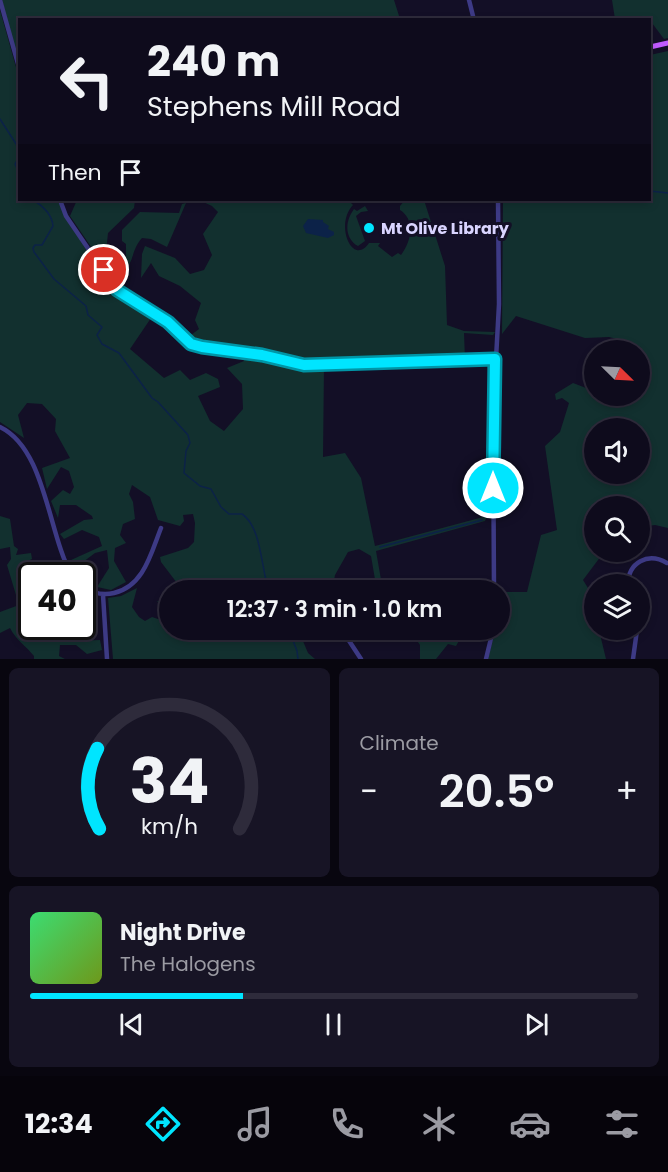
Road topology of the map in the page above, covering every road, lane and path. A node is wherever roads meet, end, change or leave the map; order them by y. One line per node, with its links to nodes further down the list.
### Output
1 (0, 0): 6 (street)
2 (469, 0): 3 (street)
3 (474, 18)
4 (668, 43): 5 (main road)
5 (651, 47)
6 (18, 64)
7 (60, 201): 9 (street)
8 (498, 201): 9 (street)
9 (495, 359): 15 (street)
10 (0, 427): 12 (street)
11 (161, 528): 17 (street)
12 (67, 562)
13 (667, 563): 14 (street)
14 (630, 574)
15 (494, 580)
16 (96, 593): 17 (street)
17 (103, 595): 21 (street)
18 (349, 640): 22 (street)
19 (491, 640): 23 (street)
20 (636, 640): 24 (street)
21 (107, 659)
22 (361, 659)
23 (486, 659)
24 (633, 659)

